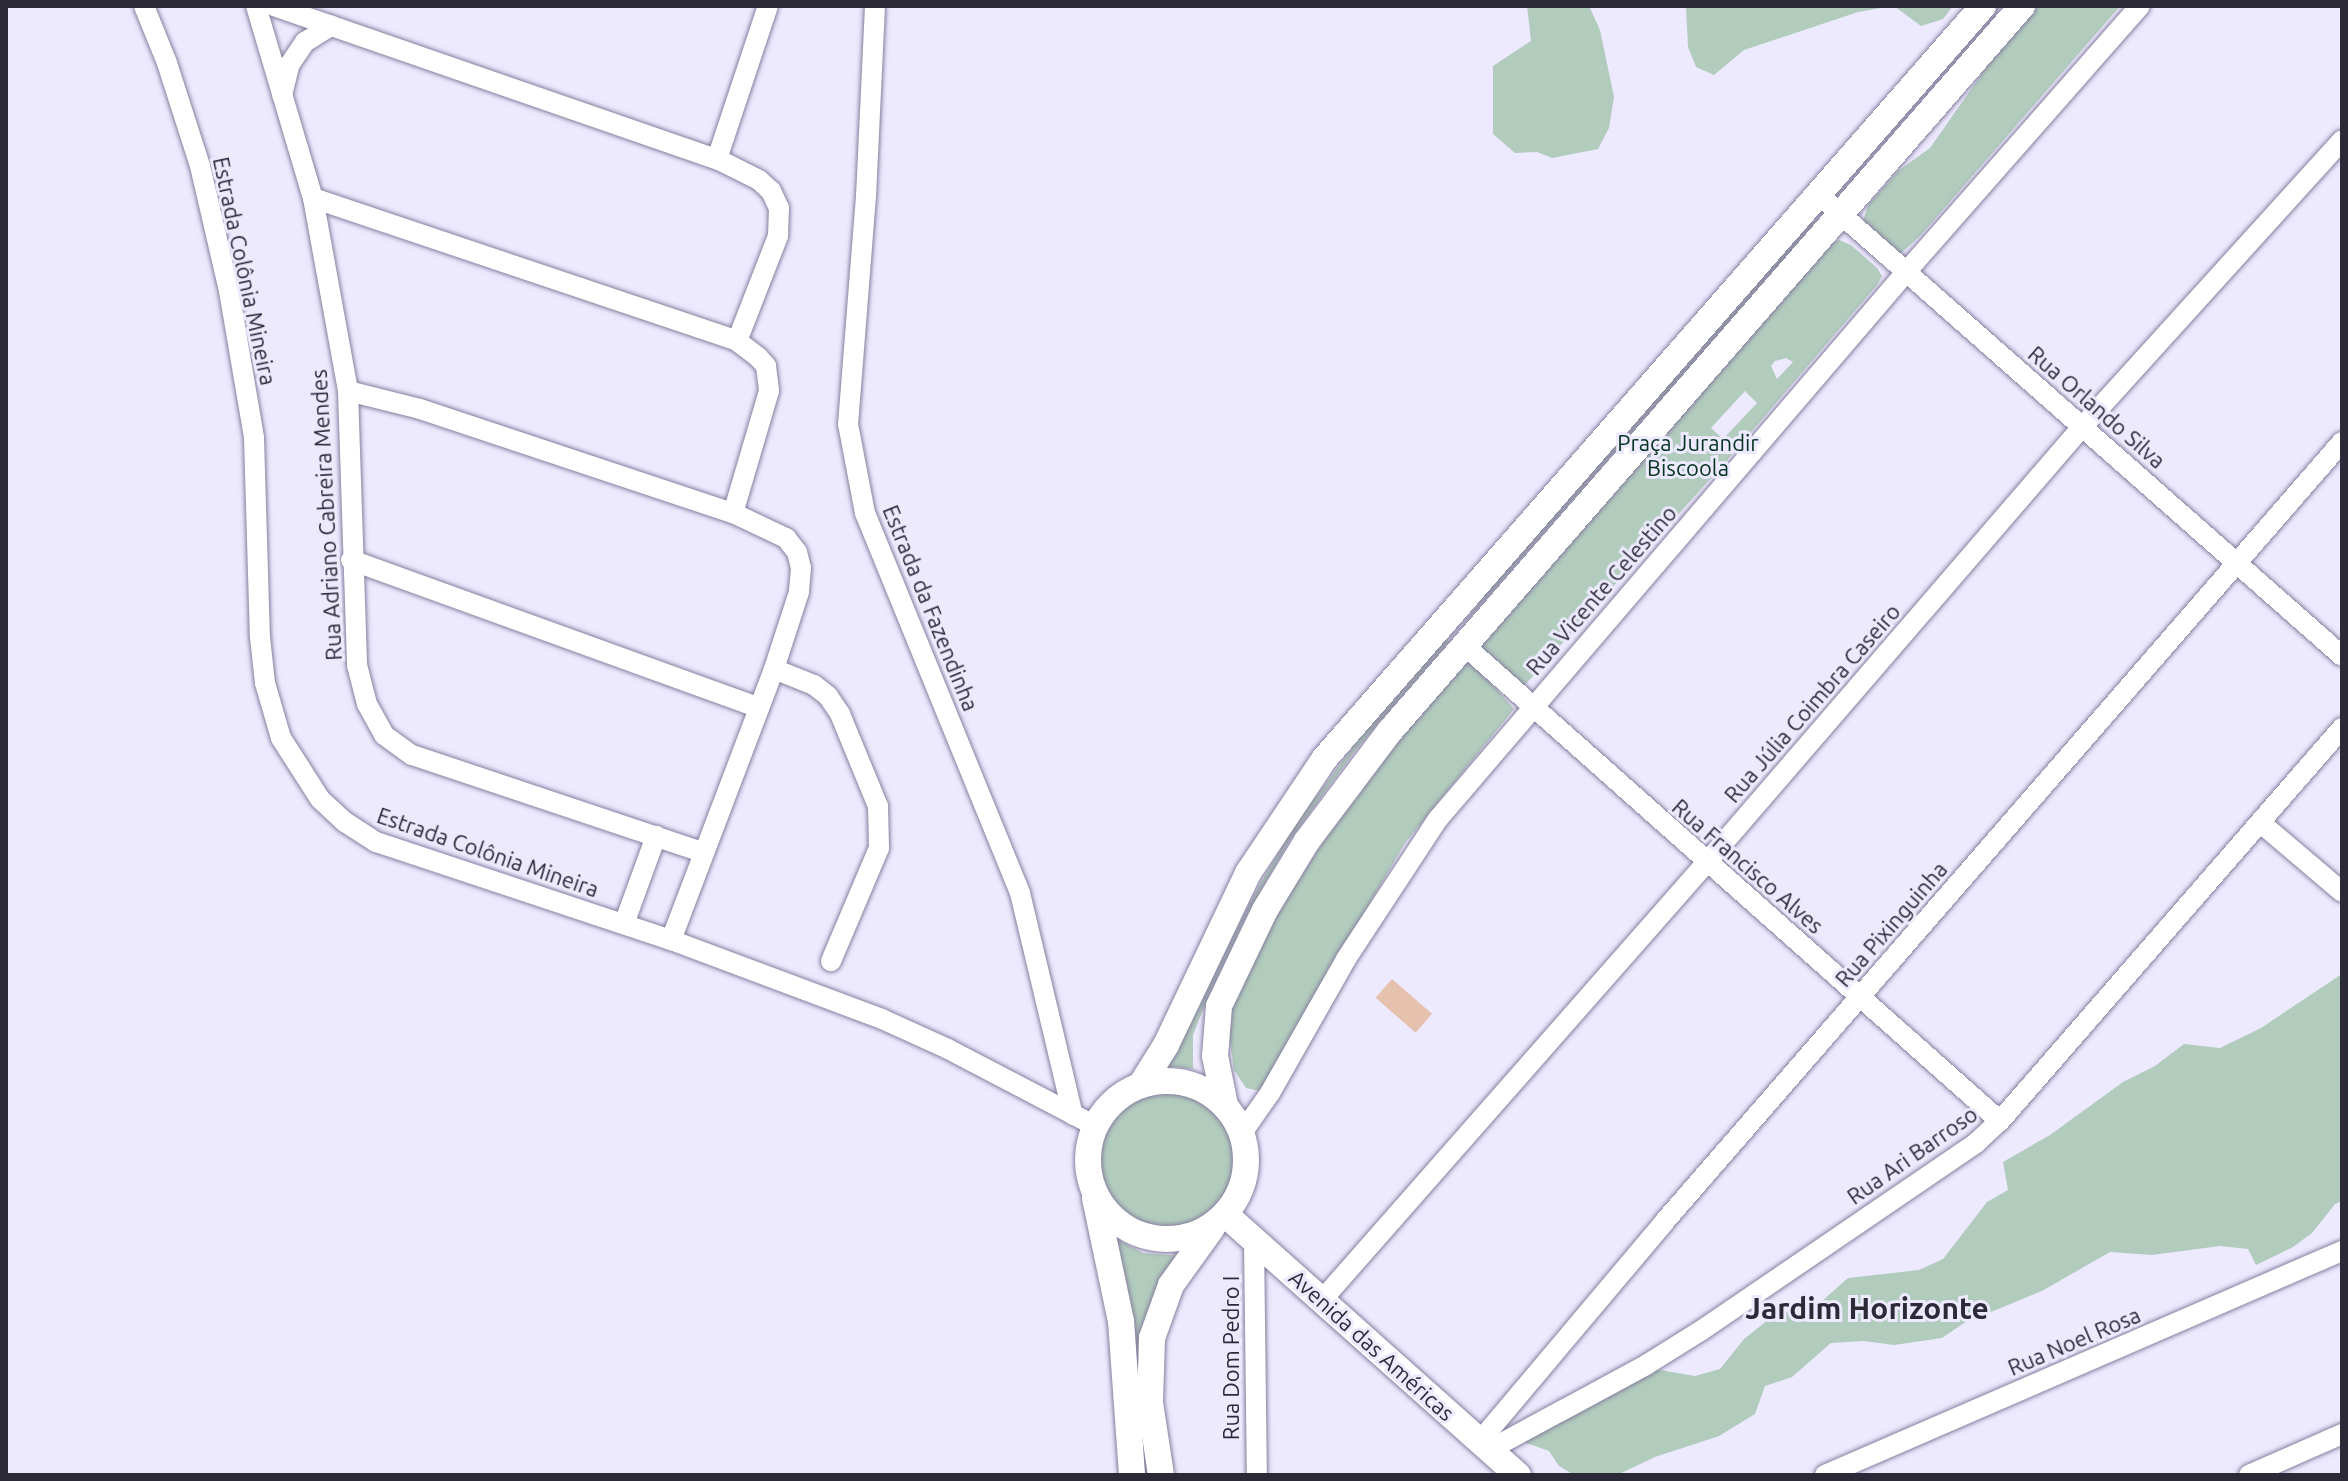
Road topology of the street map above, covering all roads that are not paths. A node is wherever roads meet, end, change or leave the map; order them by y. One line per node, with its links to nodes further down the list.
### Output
1 (144, 6): 34 (street, Estrada Colônia Mineira)
2 (256, 6): 10 (street, Rua Adriano Cabreira Mendes)
3 (274, 6): 9 (street)
4 (768, 6): 12 (street)
5 (875, 6): 40 (street, Estrada da Fazendinha)
6 (1983, 6): 14 (main road)
7 (2022, 6): 14 (main road)
8 (2140, 6): 15 (street, Rua Vicente Celestino)
9 (331, 26): 10 (street); 12 (street)
10 (281, 99): 13 (street, Rua Adriano Cabreira Mendes)
11 (2342, 140): 18 (street, Rua Júlia Coimbra Caseiro)
12 (717, 159): 16 (street)
13 (313, 198): 16 (street); 17 (street, Rua Adriano Cabreira Mendes)
14 (1829, 204): 15 (street, Rua Orlando Silva); 23 (main road); 38 (main road)
15 (1907, 271): 18 (street, Rua Orlando Silva); 26 (street, Rua Vicente Celestino)
16 (737, 341): 20 (street)
17 (348, 391): 20 (street); 21 (street, Rua Adriano Cabreira Mendes)
18 (2082, 427): 22 (street, Rua Orlando Silva); 32 (street, Rua Júlia Coimbra Caseiro)
19 (2342, 442): 22 (street, Rua Pixinguinha)
20 (733, 513): 25 (street)
21 (351, 560): 27 (street); 30 (street, Rua Adriano Cabreira Mendes)
22 (2237, 562): 24 (street, Rua Orlando Silva); 37 (street, Rua Pixinguinha)
23 (1465, 646): 26 (street, Rua Francisco Alves); 39 (main road)
24 (2342, 656)
25 (774, 669): 27 (street); 36 (street)
26 (1531, 707): 32 (street, Rua Francisco Alves); 42 (street, Rua Vicente Celestino)
27 (759, 708): 31 (street)
28 (2342, 728): 29 (street, Rua Ari Barroso)
29 (2261, 823): 33 (street); 41 (street, Rua Ari Barroso)
30 (656, 836): 31 (street, Rua Adriano Cabreira Mendes); 34 (street)
31 (702, 852): 35 (street)
32 (1707, 862): 37 (street, Rua Francisco Alves); 47 (street, Rua Júlia Coimbra Caseiro)
33 (2342, 892)
34 (624, 924): 35 (street, Estrada Colônia Mineira)
35 (671, 940): 40 (street, Estrada Colônia Mineira)
36 (831, 961)
37 (1860, 997): 41 (street, Rua Francisco Alves); 49 (street, Rua Pixinguinha)
38 (1141, 1085): 39 (main road); 40 (main road)
39 (1225, 1105): 42 (main road)
40 (1084, 1120): 43 (main road)
41 (2000, 1121): 49 (street, Rua Ari Barroso)
42 (1242, 1133): 44 (main road)
43 (1092, 1187): 44 (main road); 50 (main road)
44 (1219, 1221): 45 (main road, Avenida das Américas); 51 (main road)
45 (1254, 1241): 47 (main road, Avenida das Américas); 52 (street, Rua Dom Pedro I)
46 (2342, 1251): 54 (street, Rua Noel Rosa)
47 (1322, 1300): 49 (main road, Avenida das Américas)
48 (2342, 1434): 55 (street)
49 (1484, 1445): 53 (main road, Avenida das Américas)
50 (1132, 1475)
51 (1161, 1475)
52 (1257, 1475)
53 (1518, 1475)
54 (1825, 1475)
55 (2249, 1475)

